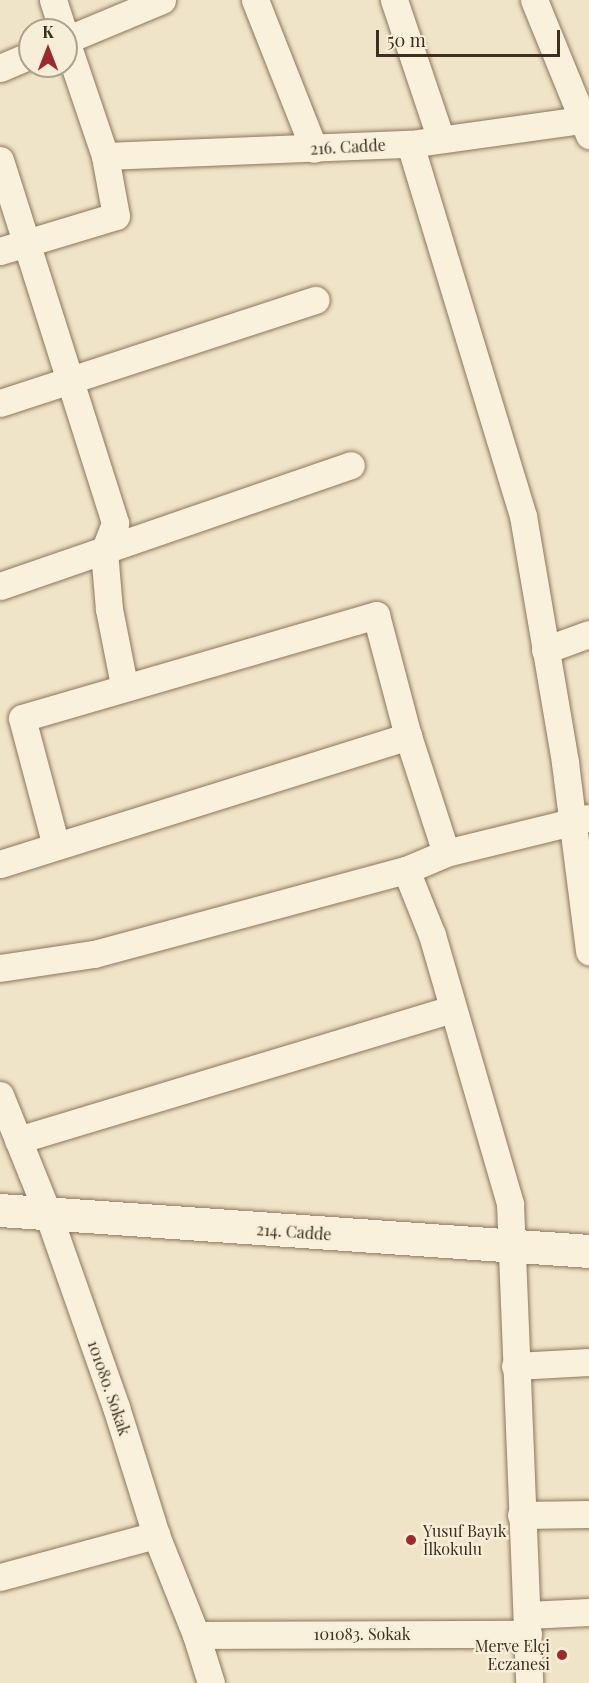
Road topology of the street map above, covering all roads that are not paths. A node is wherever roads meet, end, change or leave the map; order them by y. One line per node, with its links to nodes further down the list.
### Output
1 (53, 0): 6 (street)
2 (162, 0): 7 (street)
3 (255, 0): 14 (street)
4 (393, 0): 12 (street)
5 (534, 0): 11 (street)
6 (59, 18)
7 (78, 35)
8 (18, 60): 9 (street)
9 (0, 68)
10 (78, 76): 15 (street)
11 (587, 125): 12 (street, 216. Cadde)
12 (440, 137): 13 (street, 216. Cadde)
13 (410, 144): 14 (street, 216. Cadde); 25 (street)
14 (314, 149): 15 (street, 216. Cadde)
15 (105, 156): 17 (street)
16 (0, 160): 17 (street)
17 (13, 247): 19 (street)
18 (316, 300): 19 (street)
19 (69, 381): 20 (street); 22 (street)
20 (0, 403)
21 (351, 465): 22 (street)
22 (104, 551): 23 (street); 26 (street)
23 (0, 585)
24 (589, 634): 25 (street)
25 (546, 650): 28 (street)
26 (123, 685): 27 (street); 29 (street)
27 (408, 736): 29 (street); 30 (street)
28 (580, 821): 30 (street); 33 (street)
29 (57, 846): 31 (street)
30 (446, 852): 32 (street)
31 (0, 864)
32 (406, 870): 34 (street); 35 (street)
33 (589, 951)
34 (0, 968)
35 (451, 1009): 37 (street); 40 (street)
36 (0, 1095): 37 (street, 101080. Sokak)
37 (18, 1140): 39 (street, 101080. Sokak)
38 (0, 1210): 39 (street, 214. Cadde)
39 (48, 1214): 40 (street, 214. Cadde); 46 (street, 101080. Sokak)
40 (514, 1248): 41 (street, 214. Cadde); 43 (street)
41 (589, 1251)
42 (589, 1362): 43 (street)
43 (515, 1366): 45 (street)
44 (589, 1514): 45 (street)
45 (521, 1515): 49 (street)
46 (156, 1535): 47 (street); 50 (street, 101080. Sokak)
47 (0, 1577)
48 (589, 1612): 49 (street, 101083. Sokak)
49 (527, 1624): 50 (street, 101083. Sokak); 52 (street)
50 (196, 1635): 51 (street, 101080. Sokak)
51 (211, 1683)
52 (529, 1683)

